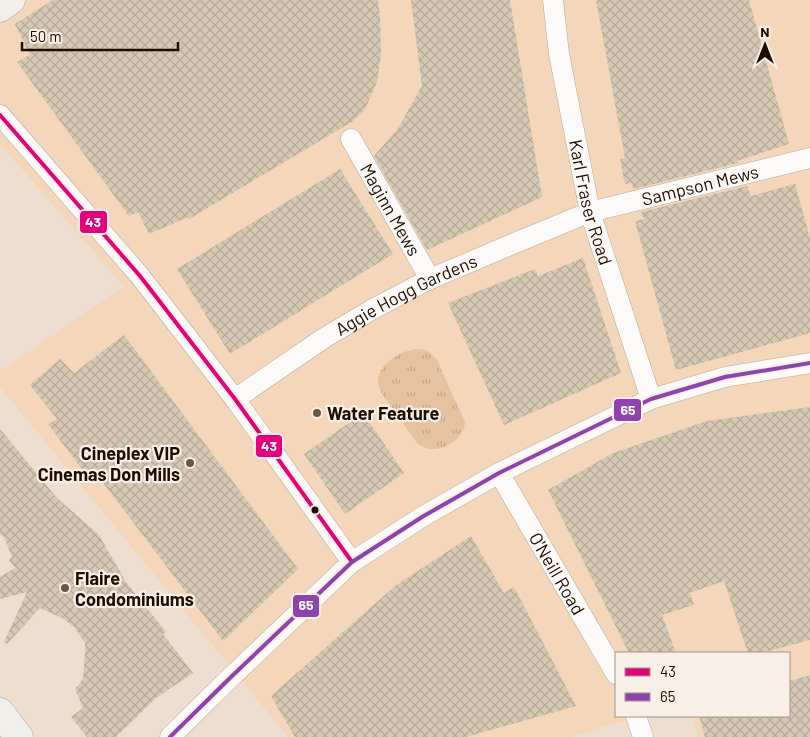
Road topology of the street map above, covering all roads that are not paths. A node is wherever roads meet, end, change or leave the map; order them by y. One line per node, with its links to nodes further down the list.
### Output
1 (11, 0): 3 (street)
2 (553, 0): 7 (street, Karl Fraser Road)
3 (0, 8)
4 (0, 115): 10 (street)
5 (351, 139): 8 (street, Maginn Mews)
6 (810, 158): 7 (street, Sampson Mews)
7 (590, 212): 8 (street, Aggie Hogg Gardens); 11 (street, Karl Fraser Road)
8 (430, 279): 10 (street, Aggie Hogg Gardens)
9 (810, 363): 11 (street)
10 (235, 399): 13 (street)
11 (651, 399): 12 (street)
12 (499, 473): 13 (street); 14 (street, O'Neill Road)
13 (352, 562): 18 (street)
14 (615, 672)
15 (0, 712): 17 (street)
16 (636, 717): 19 (street)
17 (19, 737)
18 (170, 737)
19 (643, 737)

